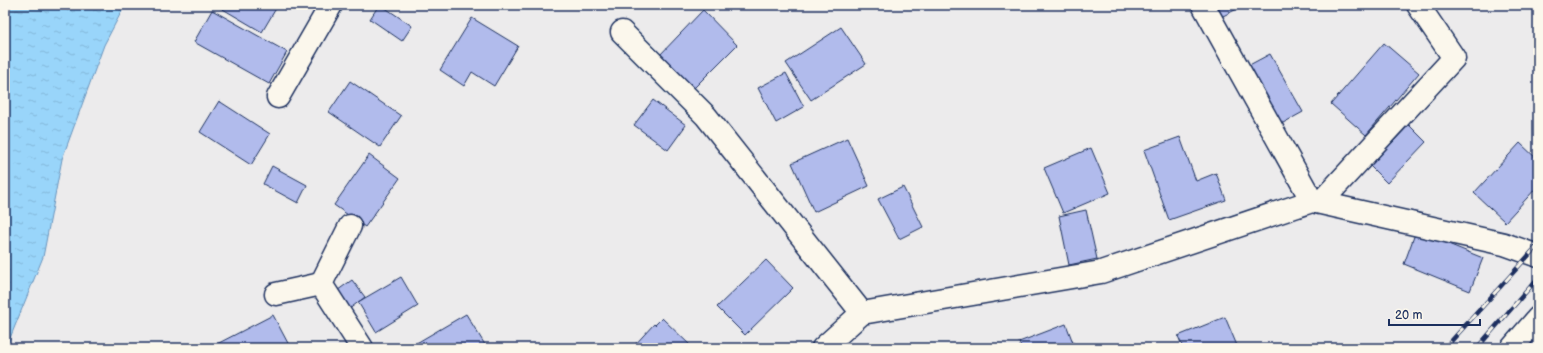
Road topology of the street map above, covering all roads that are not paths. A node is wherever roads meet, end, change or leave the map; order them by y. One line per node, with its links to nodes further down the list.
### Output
1 (331, 5): 5 (street)
2 (1203, 5): 6 (street)
3 (1418, 5): 6 (street)
4 (622, 32): 11 (street)
5 (278, 97)
6 (1316, 202): 8 (street); 11 (street)
7 (350, 226): 9 (street)
8 (1538, 256)
9 (321, 284): 10 (street); 13 (street)
10 (276, 294)
11 (862, 313): 14 (street)
12 (1538, 318): 15 (street)
13 (362, 348)
14 (823, 348)
15 (1512, 348)

